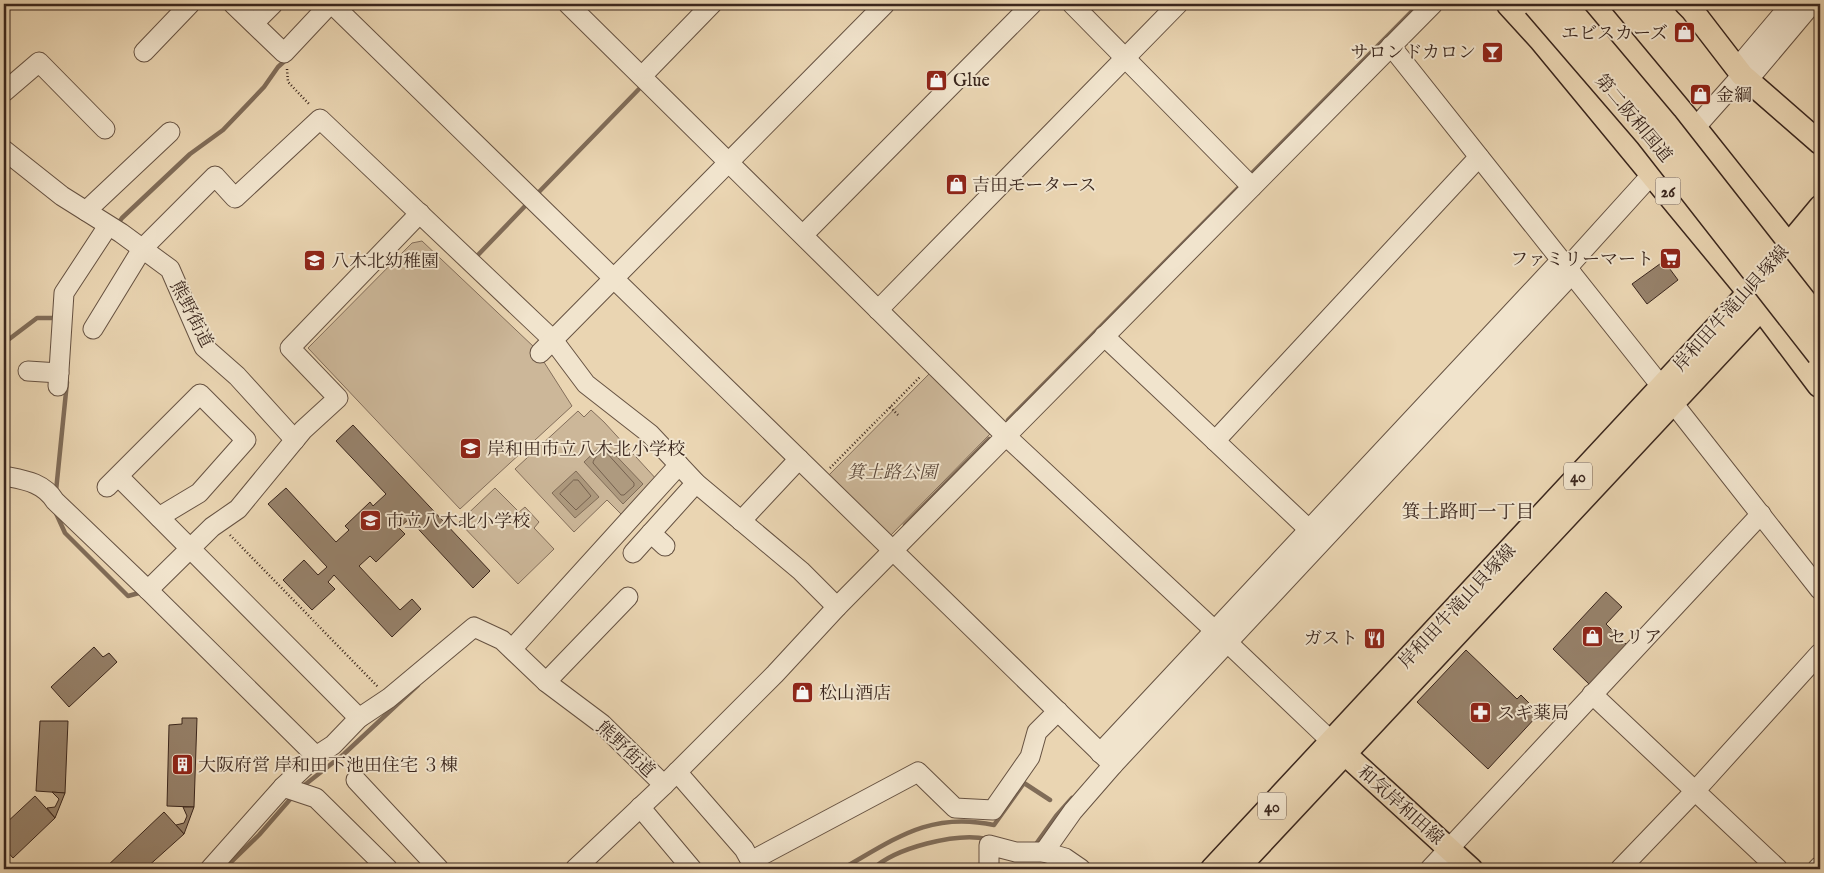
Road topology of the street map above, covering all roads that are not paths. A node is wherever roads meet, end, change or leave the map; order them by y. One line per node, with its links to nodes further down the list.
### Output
1 (190, 4): 21 (street)
2 (233, 4): 19 (street)
3 (273, 4): 19 (street)
4 (331, 4): 19 (street); 44 (street)
5 (568, 4): 24 (street)
6 (885, 4): 32 (street)
7 (1032, 4): 39 (street)
8 (1072, 4): 22 (street)
9 (1178, 4): 22 (street)
10 (1433, 4): 20 (street)
11 (1510, 4): 33 (highway, 26)
12 (1536, 4): 52 (highway, 第二阪和国道 / 26, bridge)
13 (1563, 4): 48 (highway, 第二阪和国道 / 26, bridge)
14 (1590, 4): 27 (highway)
15 (1686, 4): 23 (main road)
16 (1791, 4): 23 (street)
17 (1812, 4): 23 (street)
18 (706, 6): 24 (street)
19 (254, 23)
20 (1391, 46): 31 (street); 34 (street)
21 (144, 52)
22 (1125, 57): 34 (street); 47 (street)
23 (1742, 74): 27 (street); 29 (main road)
24 (642, 76): 32 (street)
25 (4, 92): 26 (street)
26 (105, 129)
27 (1694, 129): 42 (highway)
28 (170, 132): 36 (street)
29 (1820, 143)
30 (6, 156): 36 (street, 熊野街道)
31 (1479, 157): 43 (street); 58 (street)
32 (729, 162): 39 (street); 44 (street)
33 (1653, 173): 43 (street); 46 (highway, 26)
34 (1252, 187): 50 (street)
35 (1820, 207): 42 (main road, 岸和田牛滝山貝塚線 / 40)
36 (86, 211): 38 (street, 熊野街道)
37 (420, 213): 41 (street); 51 (street); 57 (street)
38 (108, 226): 41 (street, 熊野街道); 53 (street)
39 (803, 235): 47 (street)
40 (1820, 238): 42 (main road, 岸和田牛滝山貝塚線 / 40)
41 (142, 249): 49 (street); 57 (street, 熊野街道)
42 (1793, 255): 45 (highway); 46 (main road, 岸和田牛滝山貝塚線 / 40)
43 (1567, 267): 55 (street); 67 (street)
44 (614, 278): 51 (street); 59 (street)
45 (1820, 292)
46 (1756, 299): 54 (highway, 26); 55 (main road, 岸和田牛滝山貝塚線 / 40)
47 (878, 310): 56 (street)
48 (1820, 323)
49 (93, 328)
50 (1104, 336): 56 (street); 58 (street)
51 (547, 346): 60 (street)
52 (1820, 354)
53 (28, 371)
54 (1820, 384)
55 (1667, 394): 63 (street); 83 (main road, 岸和田牛滝山貝塚線 / 40)
56 (1006, 436): 70 (street); 76 (street)
57 (295, 440): 69 (street)
58 (1215, 441): 67 (street)
59 (799, 459): 65 (street); 70 (street)
60 (679, 465): 62 (street); 77 (street)
61 (4, 476): 72 (street)
62 (696, 483): 65 (street); 66 (street)
63 (1761, 514): 73 (street); 80 (street)
64 (159, 517): 64 (street); 69 (street)
65 (741, 521): 75 (street)
66 (651, 533): 68 (street); 71 (street)
67 (1316, 536): 76 (street)
68 (666, 546)
69 (190, 548): 72 (street); 82 (street)
70 (893, 550): 75 (street); 81 (street)
71 (633, 553)
72 (148, 590): 84 (street)
73 (1820, 590)
74 (628, 597): 79 (street)
75 (837, 607): 86 (street)
76 (1222, 636): 83 (street); 85 (street)
77 (512, 649): 79 (street, 熊野街道); 82 (street, 熊野街道)
78 (1820, 653): 89 (street)
79 (546, 682): 86 (street, 熊野街道)
80 (1592, 694): 89 (street); 91 (street)
81 (1058, 711): 85 (street); 93 (street)
82 (359, 718): 84 (street)
83 (1337, 747): 91 (main road, 和気岸和田線); 102 (main road, 岸和田牛滝山貝塚線 / 40); 103 (main road, 岸和田牛滝山貝塚線 / 40)
84 (316, 756): 88 (street)
85 (1107, 759): 92 (street)
86 (671, 778): 90 (street); 93 (street, 熊野街道)
87 (356, 780): 97 (street)
88 (283, 787): 95 (street); 96 (street)
89 (1695, 791): 106 (street); 107 (street)
90 (640, 807): 98 (street); 99 (street)
91 (1449, 849): 104 (street); 105 (main road, 和気岸和田線)
92 (1044, 852): 100 (street); 101 (street)
93 (753, 865)
94 (1820, 866): 108 (street)
95 (210, 869)
96 (388, 869)
97 (439, 869)
98 (575, 869)
99 (692, 869)
100 (989, 869)
101 (1080, 869)
102 (1212, 869)
103 (1237, 869)
104 (1430, 869)
105 (1471, 869)
106 (1620, 869)
107 (1778, 869)
108 (1817, 869)

